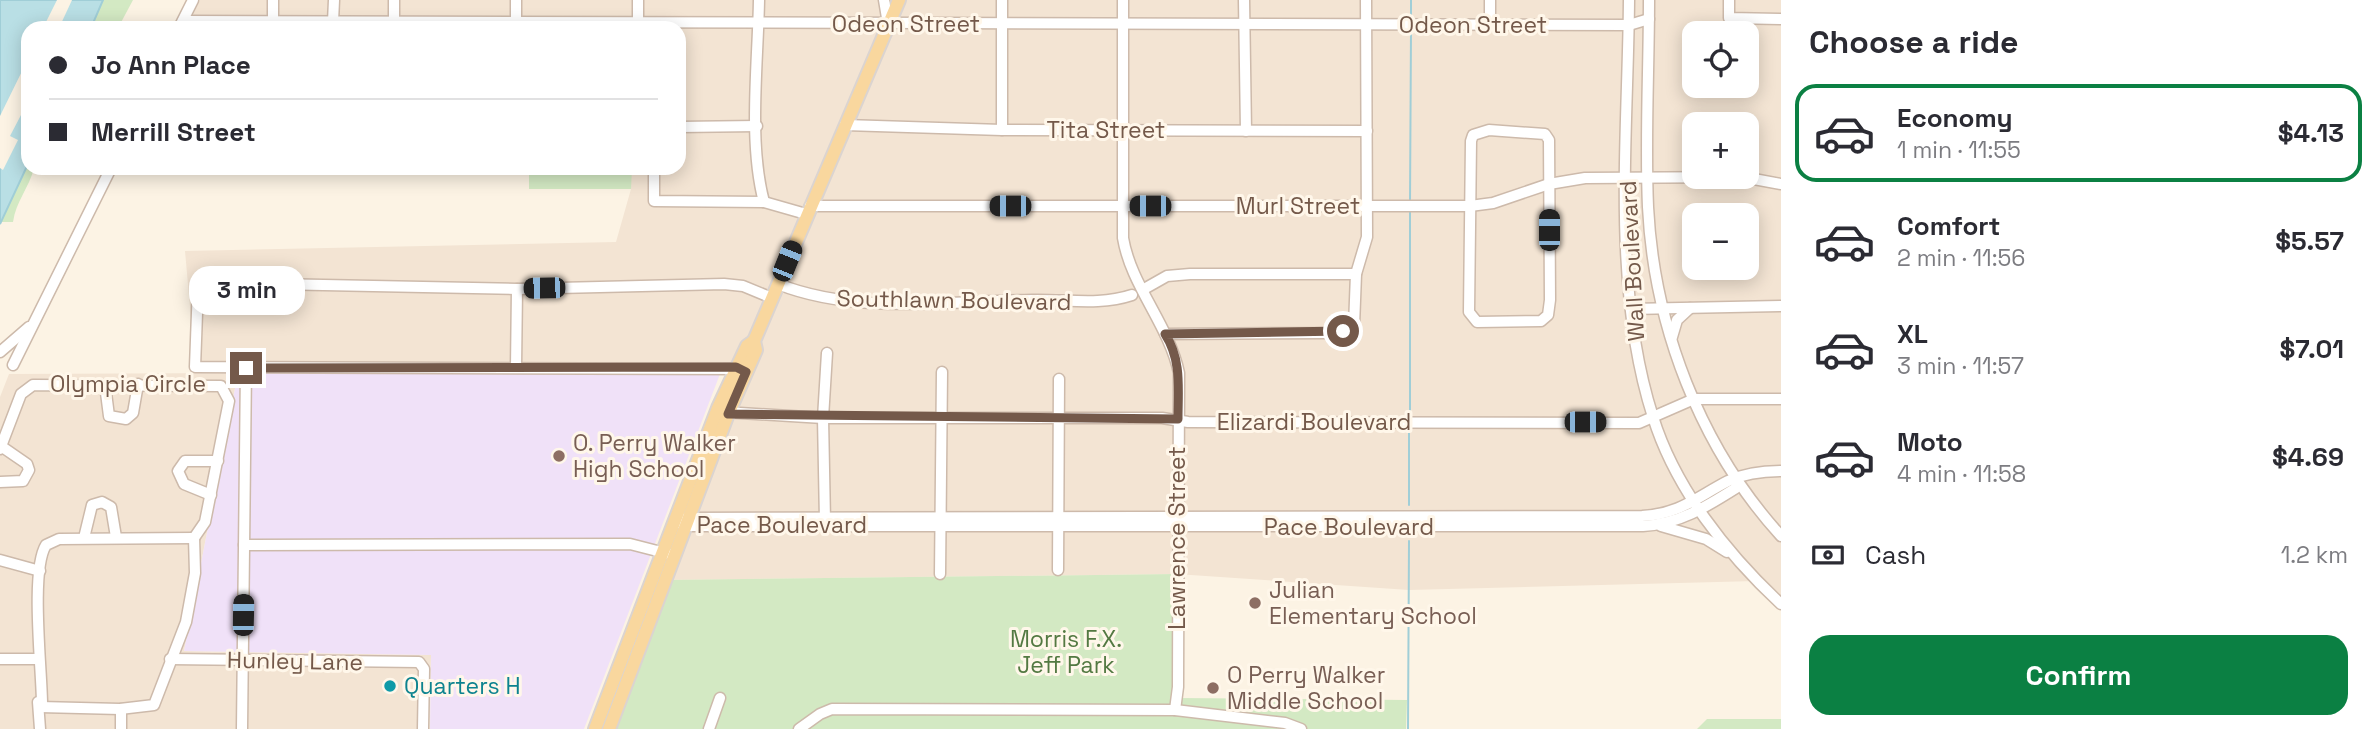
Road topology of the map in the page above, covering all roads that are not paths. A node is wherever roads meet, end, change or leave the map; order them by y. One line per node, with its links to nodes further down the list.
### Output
1 (193, 0): 20 (street)
2 (273, 0): 21 (street)
3 (334, 0): 22 (street)
4 (394, 0): 23 (street)
5 (516, 0): 24 (street)
6 (638, 0): 25 (street)
7 (759, 0): 26 (street)
8 (899, 0): 31 (main road)
9 (1002, 0): 28 (street)
10 (1123, 0): 32 (street, Lawrence Street)
11 (1244, 0): 29 (street)
12 (1366, 0): 33 (street)
13 (1490, 0): 30 (street)
14 (1629, 0): 34 (street, Wall Boulevard)
15 (1648, 0): 18 (street, Wall Boulevard)
16 (1729, 0): 19 (street)
17 (885, 5): 31 (street)
18 (1649, 19): 34 (street, Odeon Street); 45 (street, Wall Boulevard)
19 (1781, 19)
20 (183, 21)
21 (273, 21)
22 (333, 21)
23 (394, 21)
24 (516, 21)
25 (638, 21)
26 (759, 22): 27 (street, Odeon Street); 31 (street, Odeon Street); 36 (street)
27 (686, 24)
28 (1002, 24): 31 (street, Odeon Street); 32 (street, Odeon Street); 39 (street)
29 (1244, 24): 32 (street, Odeon Street); 33 (street, Odeon Street); 40 (street)
30 (1490, 24): 33 (street, Odeon Street); 34 (street, Odeon Street)
31 (889, 25): 35 (main road)
32 (1124, 25): 38 (street, Lawrence Street)
33 (1366, 25): 41 (street)
34 (1629, 25): 44 (street, Wall Boulevard)
35 (845, 125): 39 (street, Tita Street); 52 (main road)
36 (757, 126): 37 (street); 48 (street)
37 (686, 127)
38 (1123, 129): 39 (street, Tita Street); 40 (street, Tita Street); 49 (street, Lawrence Street)
39 (1002, 130)
40 (1245, 131): 41 (street, Tita Street)
41 (1367, 131): 50 (street)
42 (108, 175): 63 (street)
43 (654, 175): 48 (street, Murl Street)
44 (1627, 178): 45 (street, Murl Street); 46 (street, Murl Street); 61 (street, Wall Boulevard)
45 (1648, 178): 47 (street, Murl Street); 62 (street, Wall Boulevard)
46 (1549, 184): 51 (street, Murl Street); 51 (street); 51 (street)
47 (1781, 184)
48 (764, 202): 52 (street, Murl Street)
49 (1123, 206): 50 (street, Murl Street); 52 (street, Murl Street); 56 (street, Lawrence Street)
50 (1368, 206): 51 (street, Murl Street); 53 (street)
51 (1470, 206)
52 (808, 210): 54 (main road)
53 (1356, 274): 56 (street); 64 (street)
54 (778, 284): 57 (street, Southlawn Boulevard); 58 (main road)
55 (517, 289): 58 (street); 69 (street); 70 (street)
56 (1143, 289): 64 (street, Lawrence Street)
57 (1132, 295)
58 (772, 298): 71 (main road)
59 (1781, 306): 60 (street)
60 (1690, 308): 62 (street); 65 (street)
61 (1630, 309): 62 (street); 83 (street, Wall Boulevard)
62 (1662, 309): 65 (street, Wall Boulevard)
63 (35, 322): 66 (street); 68 (street)
64 (1165, 334): 82 (street, Lawrence Street)
65 (1672, 341): 76 (street, Wall Boulevard)
66 (0, 352)
67 (827, 353): 81 (street)
68 (13, 365)
69 (246, 368): 70 (street); 102 (street)
70 (516, 368): 71 (street)
71 (741, 369): 78 (main road)
72 (942, 372): 79 (street)
73 (1059, 379): 80 (street)
74 (138, 384): 75 (street, Olympia Circle); 75 (street); 85 (street, Olympia Circle)
75 (105, 385): 84 (street, Olympia Circle)
76 (1695, 399): 77 (street, Elizardi Boulevard); 83 (street, Elizardi Boulevard); 87 (street, Wall Boulevard)
77 (1781, 399)
78 (723, 411): 81 (street, Elizardi Boulevard); 93 (main road)
79 (942, 416): 80 (street, Elizardi Boulevard); 81 (street, Elizardi Boulevard); 92 (street)
80 (1058, 417): 82 (street, Elizardi Boulevard); 94 (street)
81 (823, 418): 91 (street)
82 (1178, 419): 83 (street, Elizardi Boulevard); 95 (street, Lawrence Street)
83 (1653, 419): 90 (street, Wall Boulevard)
84 (1, 448): 88 (street)
85 (218, 461): 89 (street, Olympia Circle); 89 (street)
86 (1781, 471): 87 (street)
87 (1738, 480): 90 (street, Pace Boulevard); 98 (street, Wall Boulevard)
88 (0, 482)
89 (211, 495): 101 (street, Olympia Circle)
90 (1698, 506): 96 (street, Pace Boulevard); 97 (street, Pace Boulevard); 105 (street, Wall Boulevard)
91 (825, 520): 92 (street, Pace Boulevard); 93 (street, Pace Boulevard)
92 (941, 520): 94 (street, Pace Boulevard); 108 (street)
93 (683, 521): 103 (main road)
94 (1059, 521): 95 (street, Pace Boulevard); 106 (street)
95 (1176, 521): 96 (street, Pace Boulevard); 117 (street, Lawrence Street)
96 (1632, 521): 97 (street, Pace Boulevard)
97 (1653, 526): 105 (street)
98 (1781, 536)
99 (116, 537): 100 (street); 100 (street); 101 (street)
100 (84, 538): 107 (street)
101 (194, 538): 112 (street)
102 (244, 545): 103 (street); 113 (street)
103 (668, 554): 122 (main road); 123 (main road)
104 (0, 560): 107 (street)
105 (1741, 562): 109 (street, Wall Boulevard)
106 (1058, 570)
107 (40, 571): 111 (street)
108 (940, 574)
109 (1781, 604)
110 (0, 659): 111 (street)
111 (39, 659): 115 (street)
112 (170, 659): 113 (street, Hunley Lane); 116 (street)
113 (243, 661): 120 (street); 121 (street, Hunley Lane)
114 (720, 698): 124 (street)
115 (40, 707): 116 (street); 118 (street)
116 (121, 709): 119 (street)
117 (1175, 710): 125 (street); 126 (street)
118 (40, 729)
119 (121, 729)
120 (242, 729)
121 (424, 729)
122 (595, 729)
123 (609, 729)
124 (709, 729)
125 (799, 729)
126 (1301, 729)

